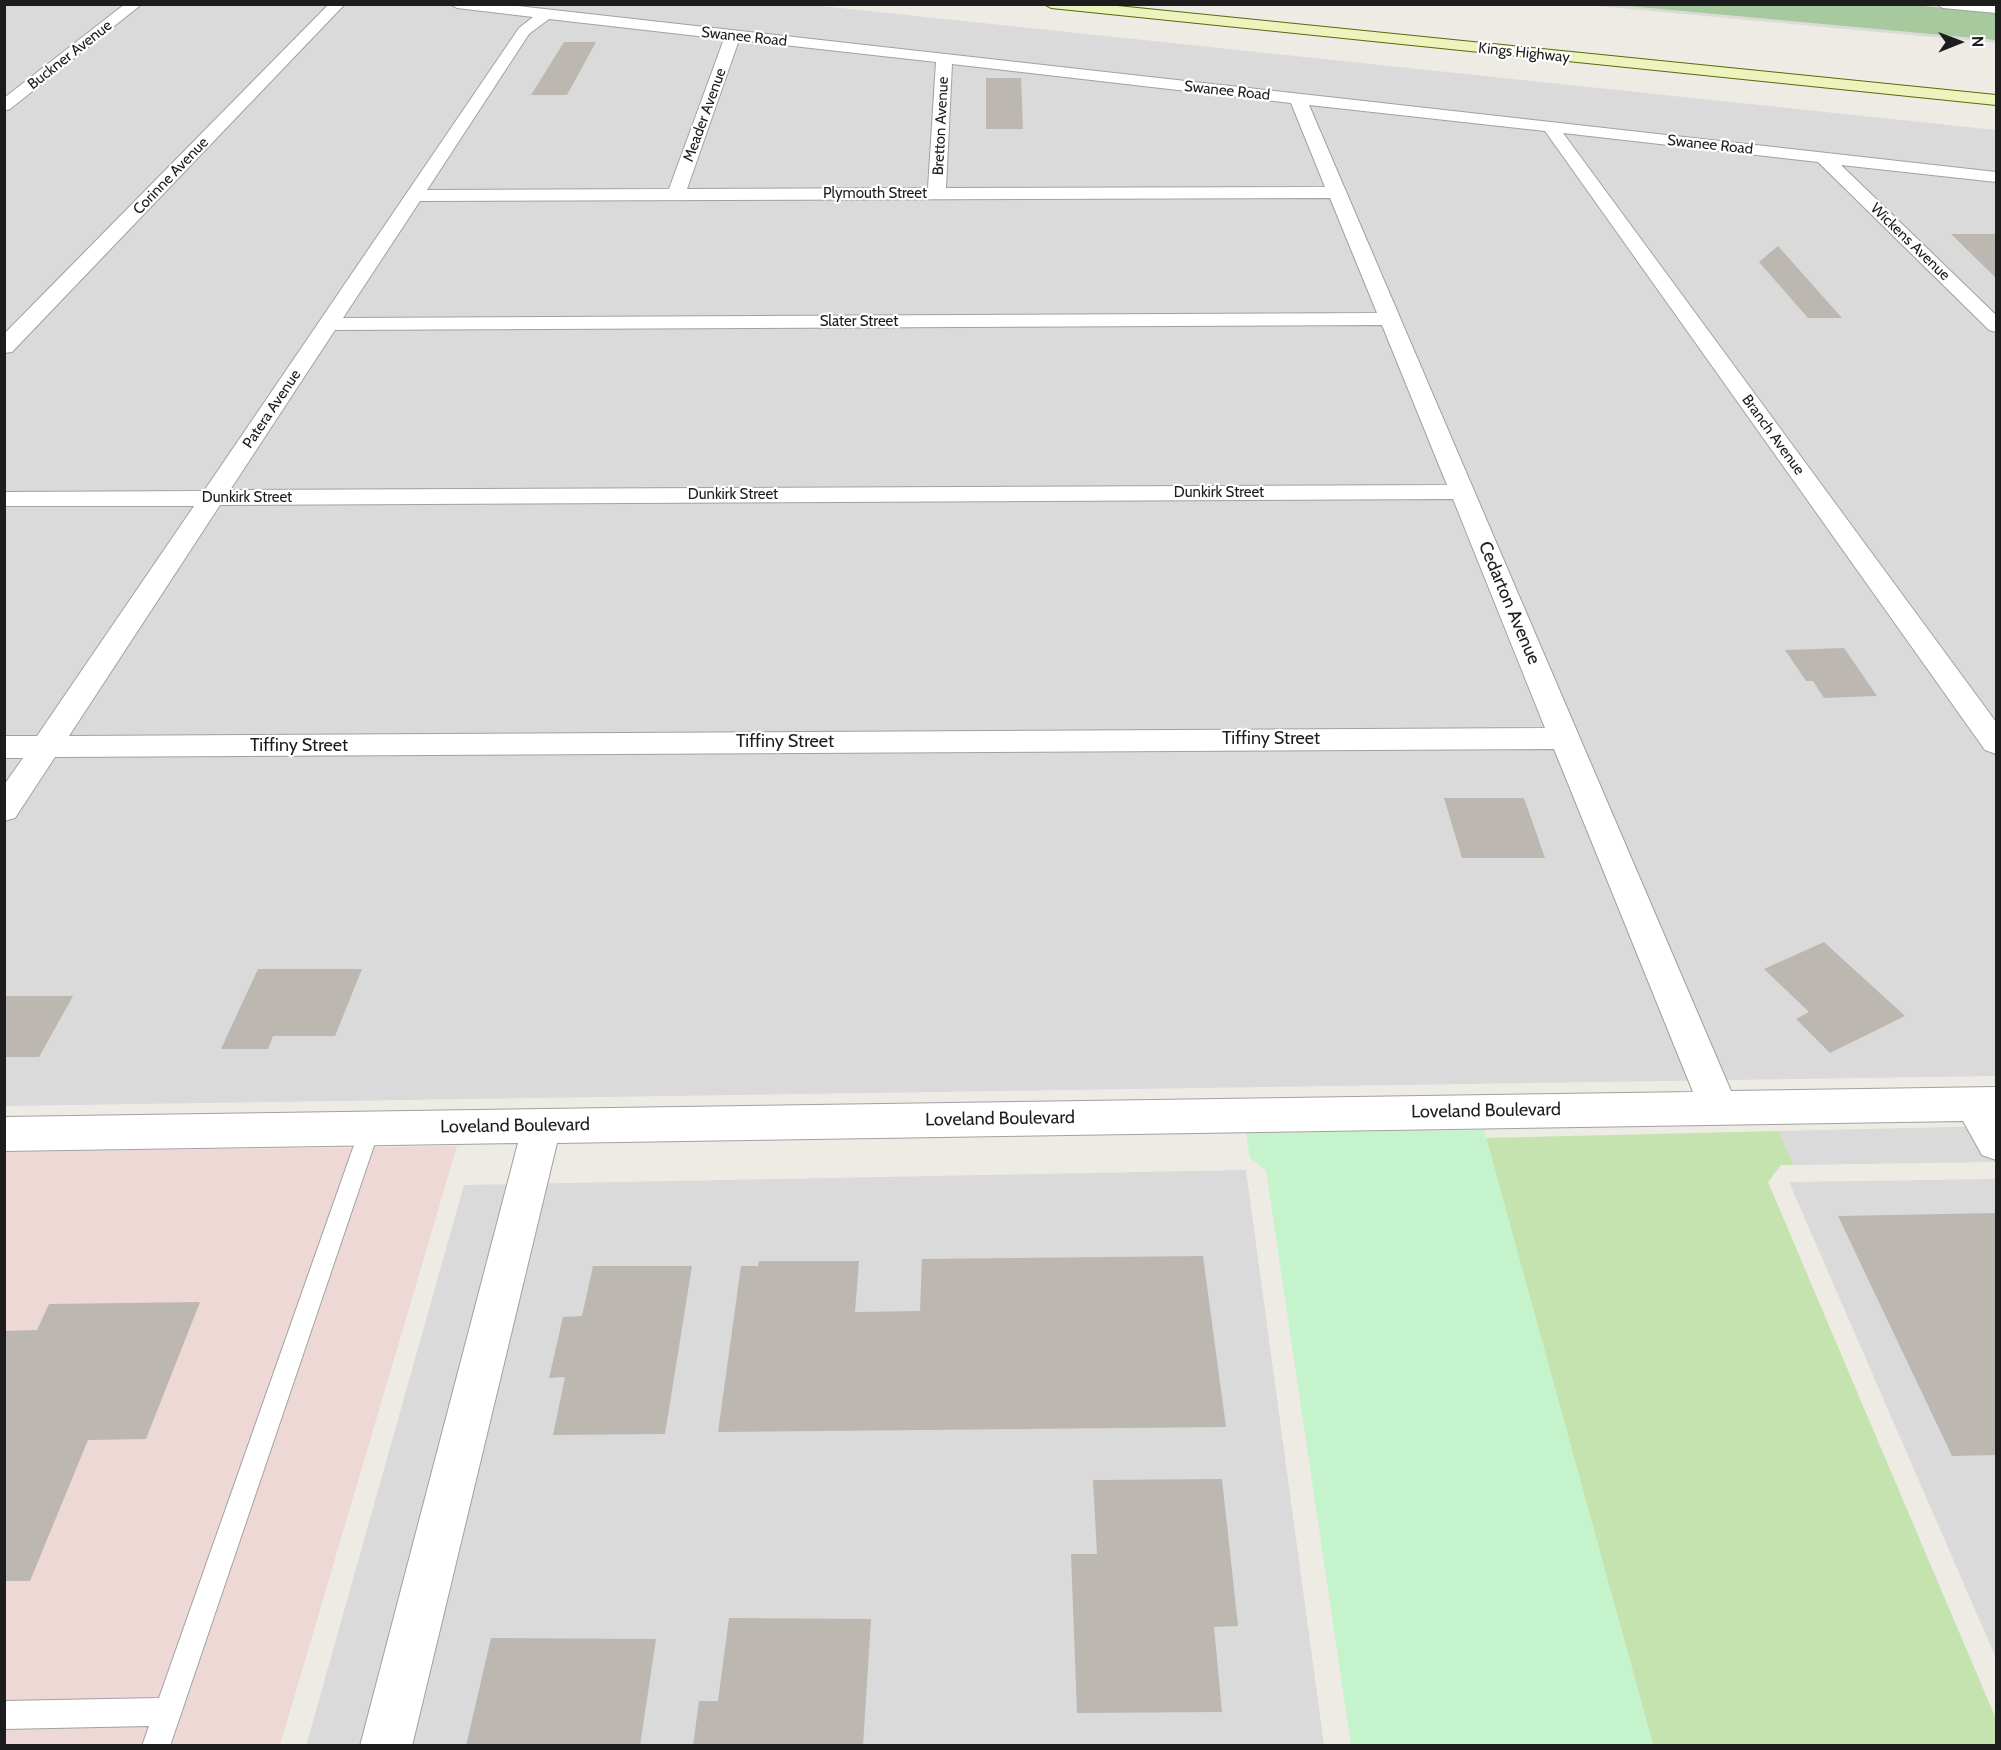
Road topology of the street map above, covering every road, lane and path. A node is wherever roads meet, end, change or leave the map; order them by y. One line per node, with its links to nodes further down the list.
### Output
1 (135, 4): 14 (street, Buckner Avenue)
2 (338, 4): 25 (street, Corinne Avenue)
3 (457, 4): 8 (street, Swanee Road)
4 (1051, 4): 13 (main road, Kings Highway)
5 (1200, 4): 10 (main road, Kings Highway)
6 (1943, 4): 7 (street)
7 (1996, 9)
8 (546, 15): 9 (street, Swanee Road); 21 (street, Patera Avenue)
9 (733, 35): 11 (street, Swanee Road); 20 (street, Meader Avenue)
10 (1714, 56)
11 (944, 59): 12 (street, Swanee Road); 19 (street, Bretton Avenue)
12 (1298, 99): 15 (street, Swanee Road); 18 (street, Cedarton Avenue)
13 (1996, 100)
14 (4, 106)
15 (1550, 127): 16 (street, Swanee Road); 30 (street, Branch Avenue)
16 (1823, 158): 17 (street, Swanee Road); 24 (street, Wickens Avenue)
17 (1996, 177)
18 (1337, 192): 19 (street, Plymouth Street); 22 (street, Cedarton Avenue)
19 (937, 194): 20 (street, Plymouth Street)
20 (676, 195): 21 (street, Plymouth Street)
21 (414, 196): 23 (street, Patera Avenue)
22 (1390, 320): 23 (street, Slater Street); 26 (street, Cedarton Avenue)
23 (328, 324): 27 (street, Patera Avenue)
24 (1996, 326)
25 (4, 347)
26 (1462, 492): 27 (street, Dunkirk Street); 29 (street, Cedarton Avenue)
27 (213, 498): 28 (street, Dunkirk Street); 32 (street, Patera Avenue)
28 (4, 499)
29 (1565, 738): 32 (street, Tiffiny Street); 35 (street, Cedarton Avenue)
30 (1996, 743)
31 (4, 747): 32 (street, Tiffiny Street)
32 (47, 747): 33 (street, Patera Avenue)
33 (4, 810)
34 (1985, 1104): 35 (street, Loveland Boulevard); 39 (street)
35 (1719, 1108): 36 (street, Loveland Boulevard)
36 (542, 1126): 37 (street, Loveland Boulevard); 43 (street)
37 (370, 1128): 38 (street, Loveland Boulevard); 40 (lane)
38 (4, 1134)
39 (1996, 1143)
40 (168, 1712): 41 (lane); 42 (lane)
41 (4, 1715)
42 (156, 1746)
43 (386, 1746)

